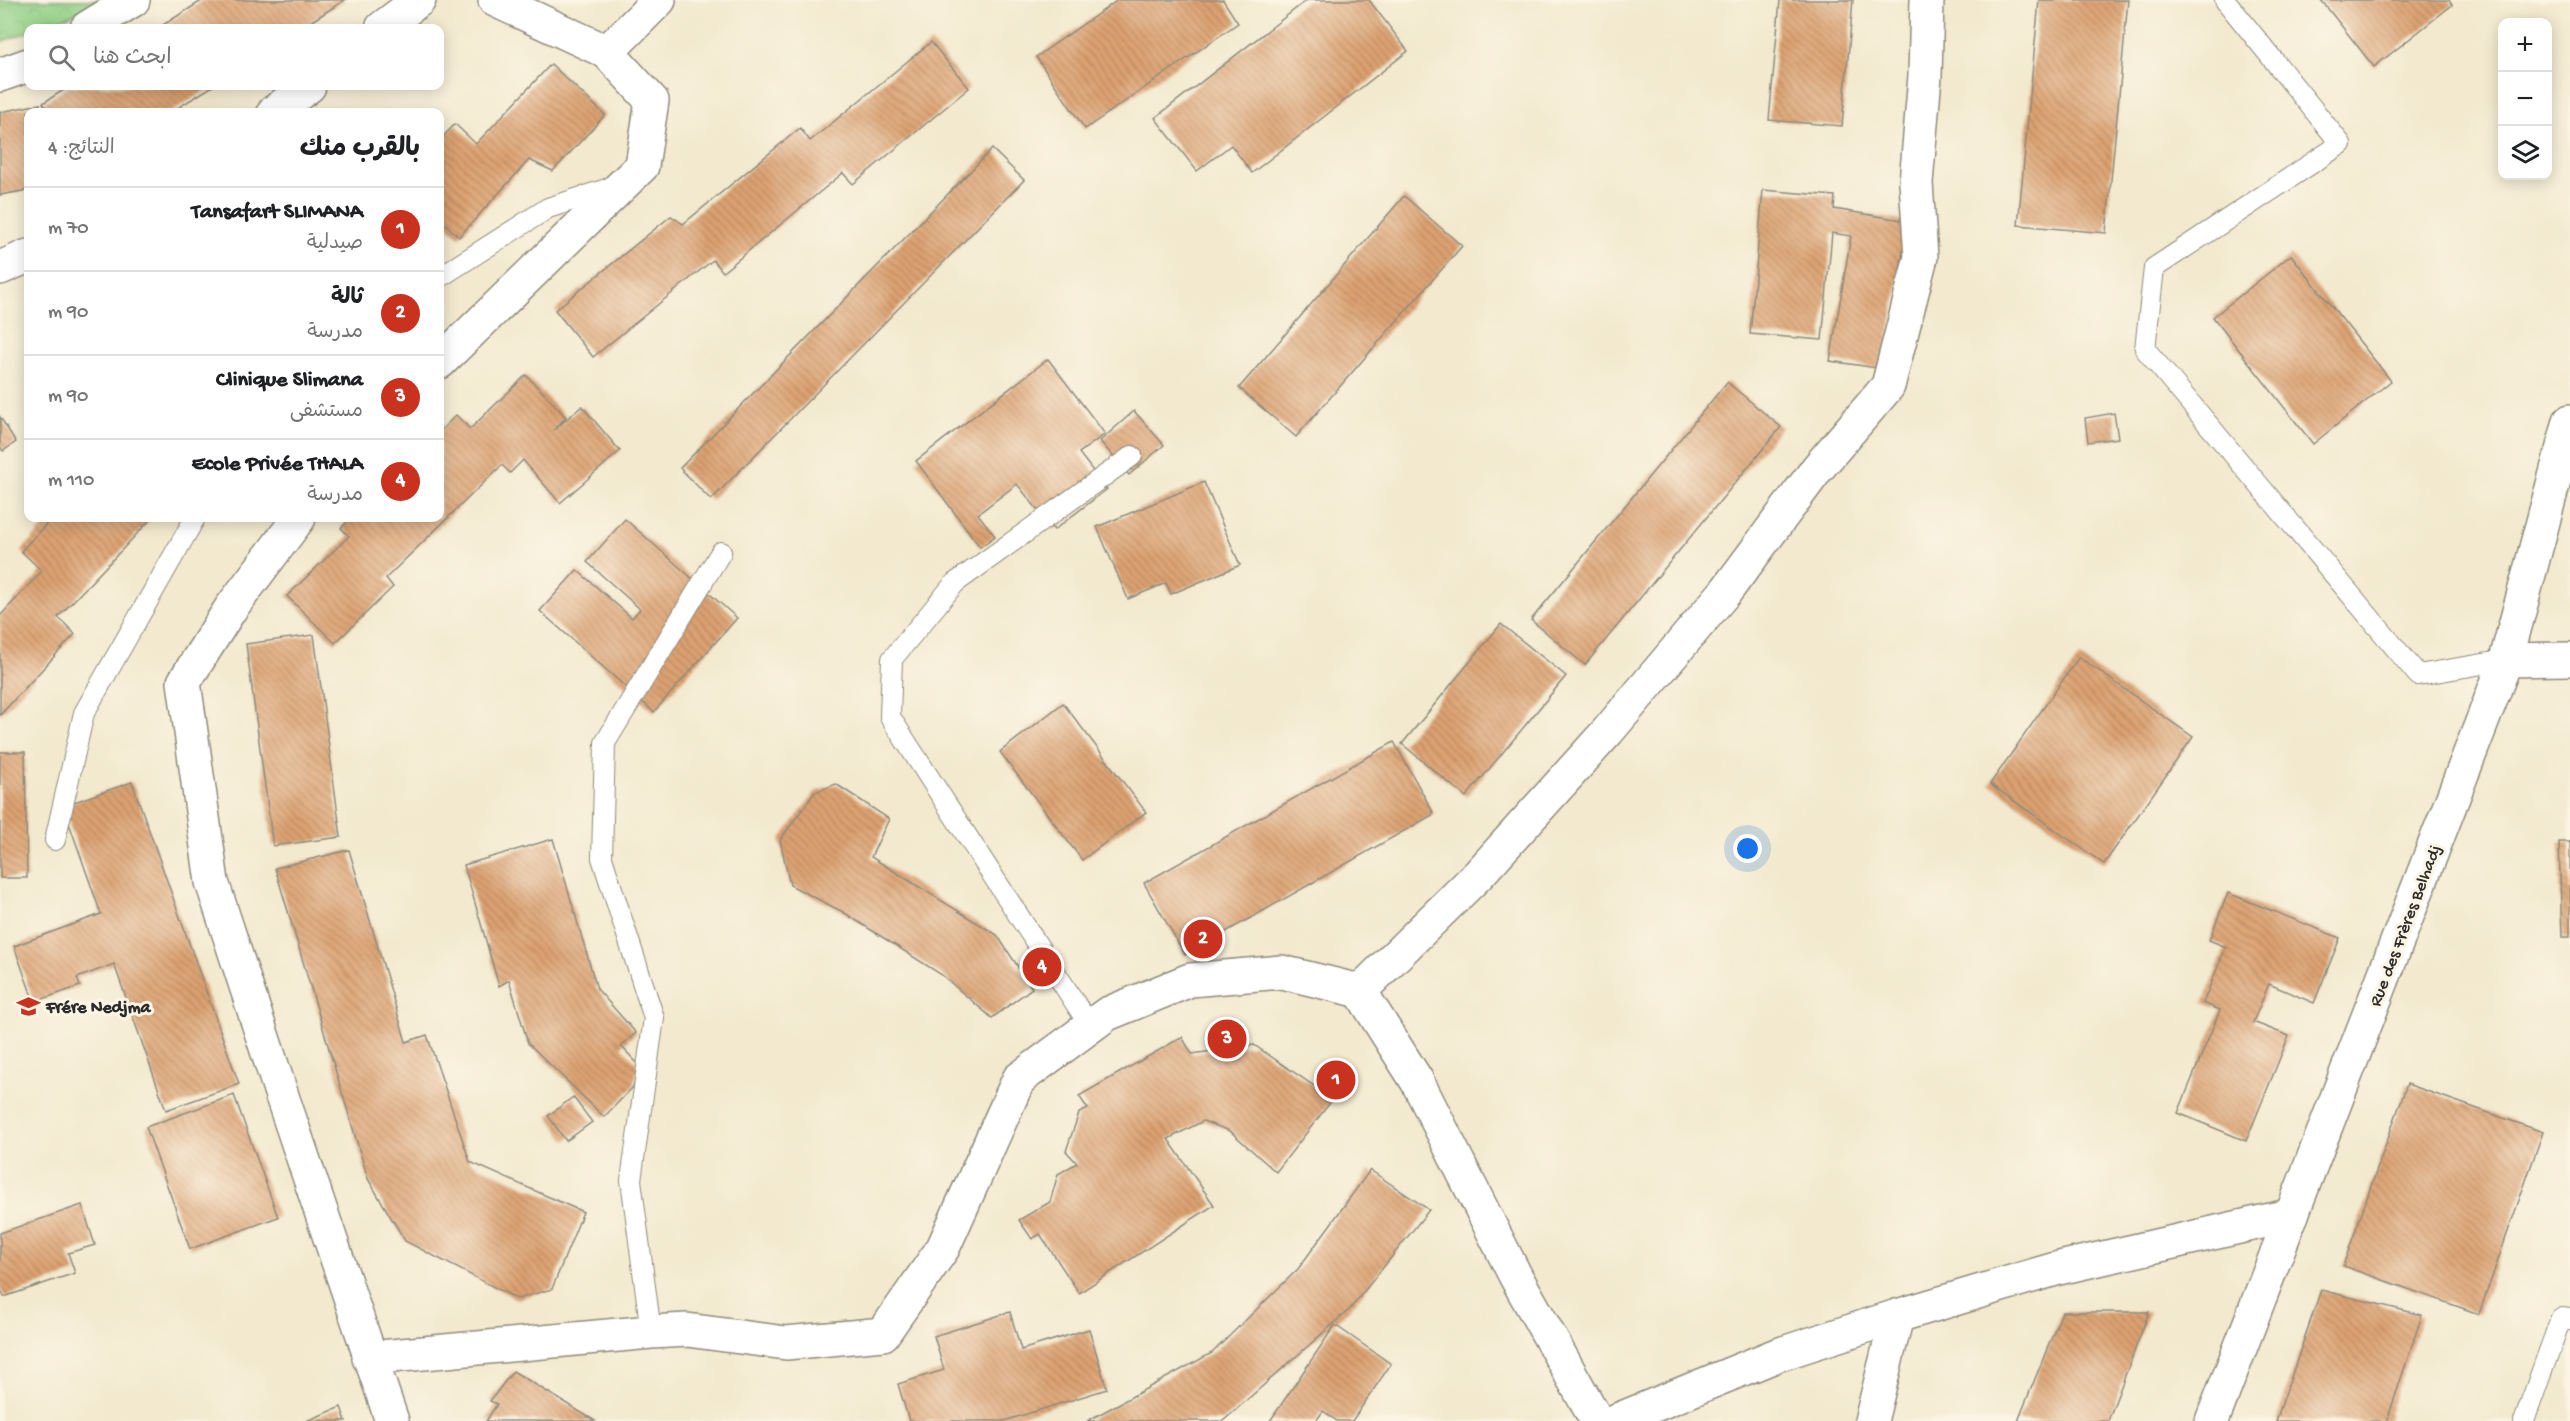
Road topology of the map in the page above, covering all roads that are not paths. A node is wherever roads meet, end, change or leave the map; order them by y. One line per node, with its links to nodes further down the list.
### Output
1 (134, 0): 7 (street)
2 (419, 0): 8 (street)
3 (495, 0): 9 (street)
4 (659, 0): 9 (street)
5 (1927, 0): 27 (street)
6 (2224, 0): 25 (lane)
7 (94, 24)
8 (387, 24)
9 (607, 52): 14 (street)
10 (24, 66): 11 (street)
11 (0, 75)
12 (304, 90): 13 (street)
13 (279, 108)
14 (624, 184): 17 (lane); 18 (street)
15 (24, 258): 16 (street)
16 (0, 268)
17 (444, 274)
18 (444, 358)
19 (2570, 421): 25 (street, Rue des Frères Belhadj)
20 (1132, 456): 28 (lane)
21 (193, 522): 26 (lane)
22 (295, 522): 33 (street)
23 (721, 552): 32 (lane)
24 (2570, 659): 25 (street)
25 (2505, 660): 29 (street, Rue des Frères Belhadj)
26 (55, 840)
27 (1360, 991): 28 (street); 35 (street)
28 (1090, 1026): 32 (street)
29 (2292, 1215): 30 (street); 38 (street, Rue des Frères Belhadj)
30 (1897, 1316): 36 (street); 37 (street)
31 (2570, 1319): 39 (lane)
32 (651, 1332): 33 (street)
33 (369, 1358): 34 (street)
34 (392, 1421)
35 (1597, 1421)
36 (1615, 1421)
37 (1871, 1421)
38 (2212, 1421)
39 (2524, 1421)

